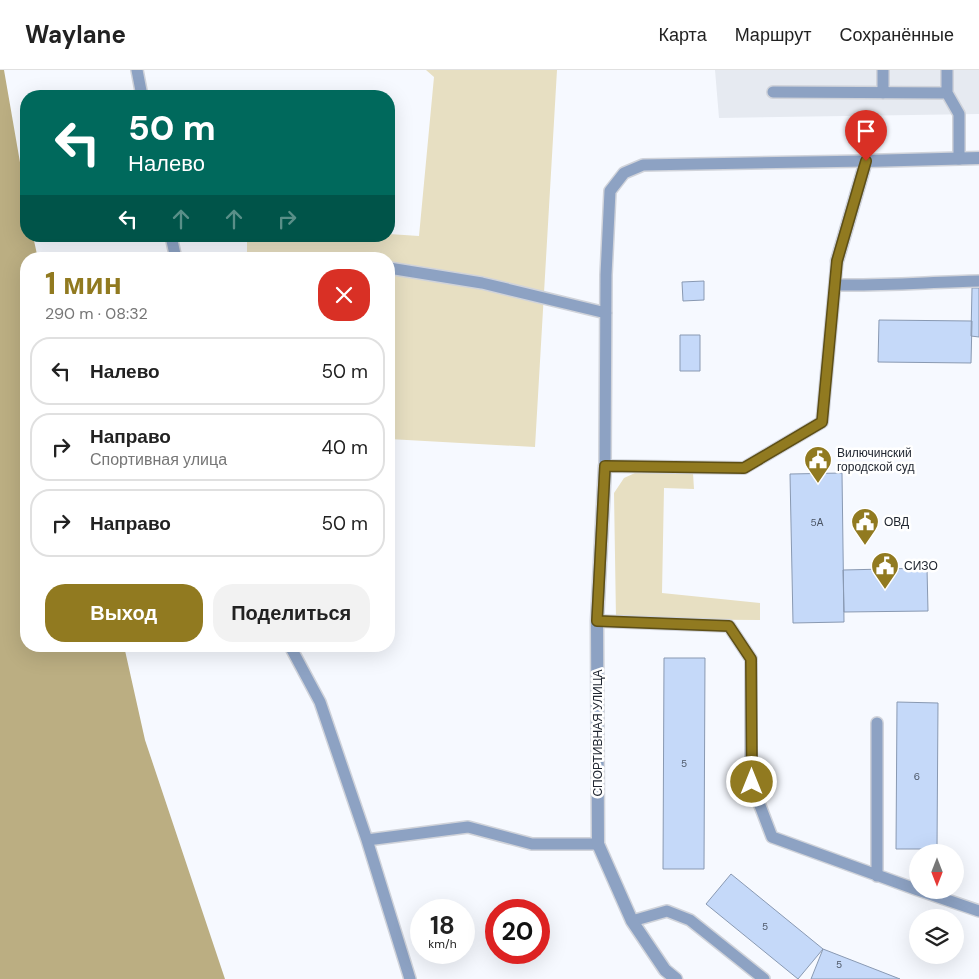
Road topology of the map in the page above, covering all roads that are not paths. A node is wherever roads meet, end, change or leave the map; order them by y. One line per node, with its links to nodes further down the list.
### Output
1 (137, 70): 4 (lane)
2 (883, 70): 6 (lane)
3 (947, 70): 7 (lane)
4 (141, 90)
5 (773, 92): 6 (lane)
6 (883, 93): 7 (lane)
7 (947, 93): 9 (lane)
8 (979, 158): 9 (street)
9 (958, 159): 10 (street)
10 (866, 161): 11 (street); 15 (lane)
11 (837, 261): 14 (lane)
12 (395, 269): 15 (lane)
13 (979, 281): 14 (lane)
14 (835, 285): 16 (lane)
15 (606, 313): 16 (lane)
16 (605, 466): 17 (street, СПОРТИВНАЯ УЛИЦА)
17 (597, 621): 21 (street, СПОРТИВНАЯ УЛИЦА); 22 (lane)
18 (293, 652): 20 (lane)
19 (876, 723): 22 (lane)
20 (367, 840): 21 (lane); 27 (lane)
21 (598, 844): 26 (street, СПОРТИВНАЯ УЛИЦА)
22 (877, 876): 23 (lane)
23 (909, 887)
24 (945, 899): 25 (lane)
25 (979, 910)
26 (632, 921): 28 (street, СПОРТИВНАЯ УЛИЦА); 29 (lane)
27 (410, 979)
28 (676, 979)
29 (764, 979)

